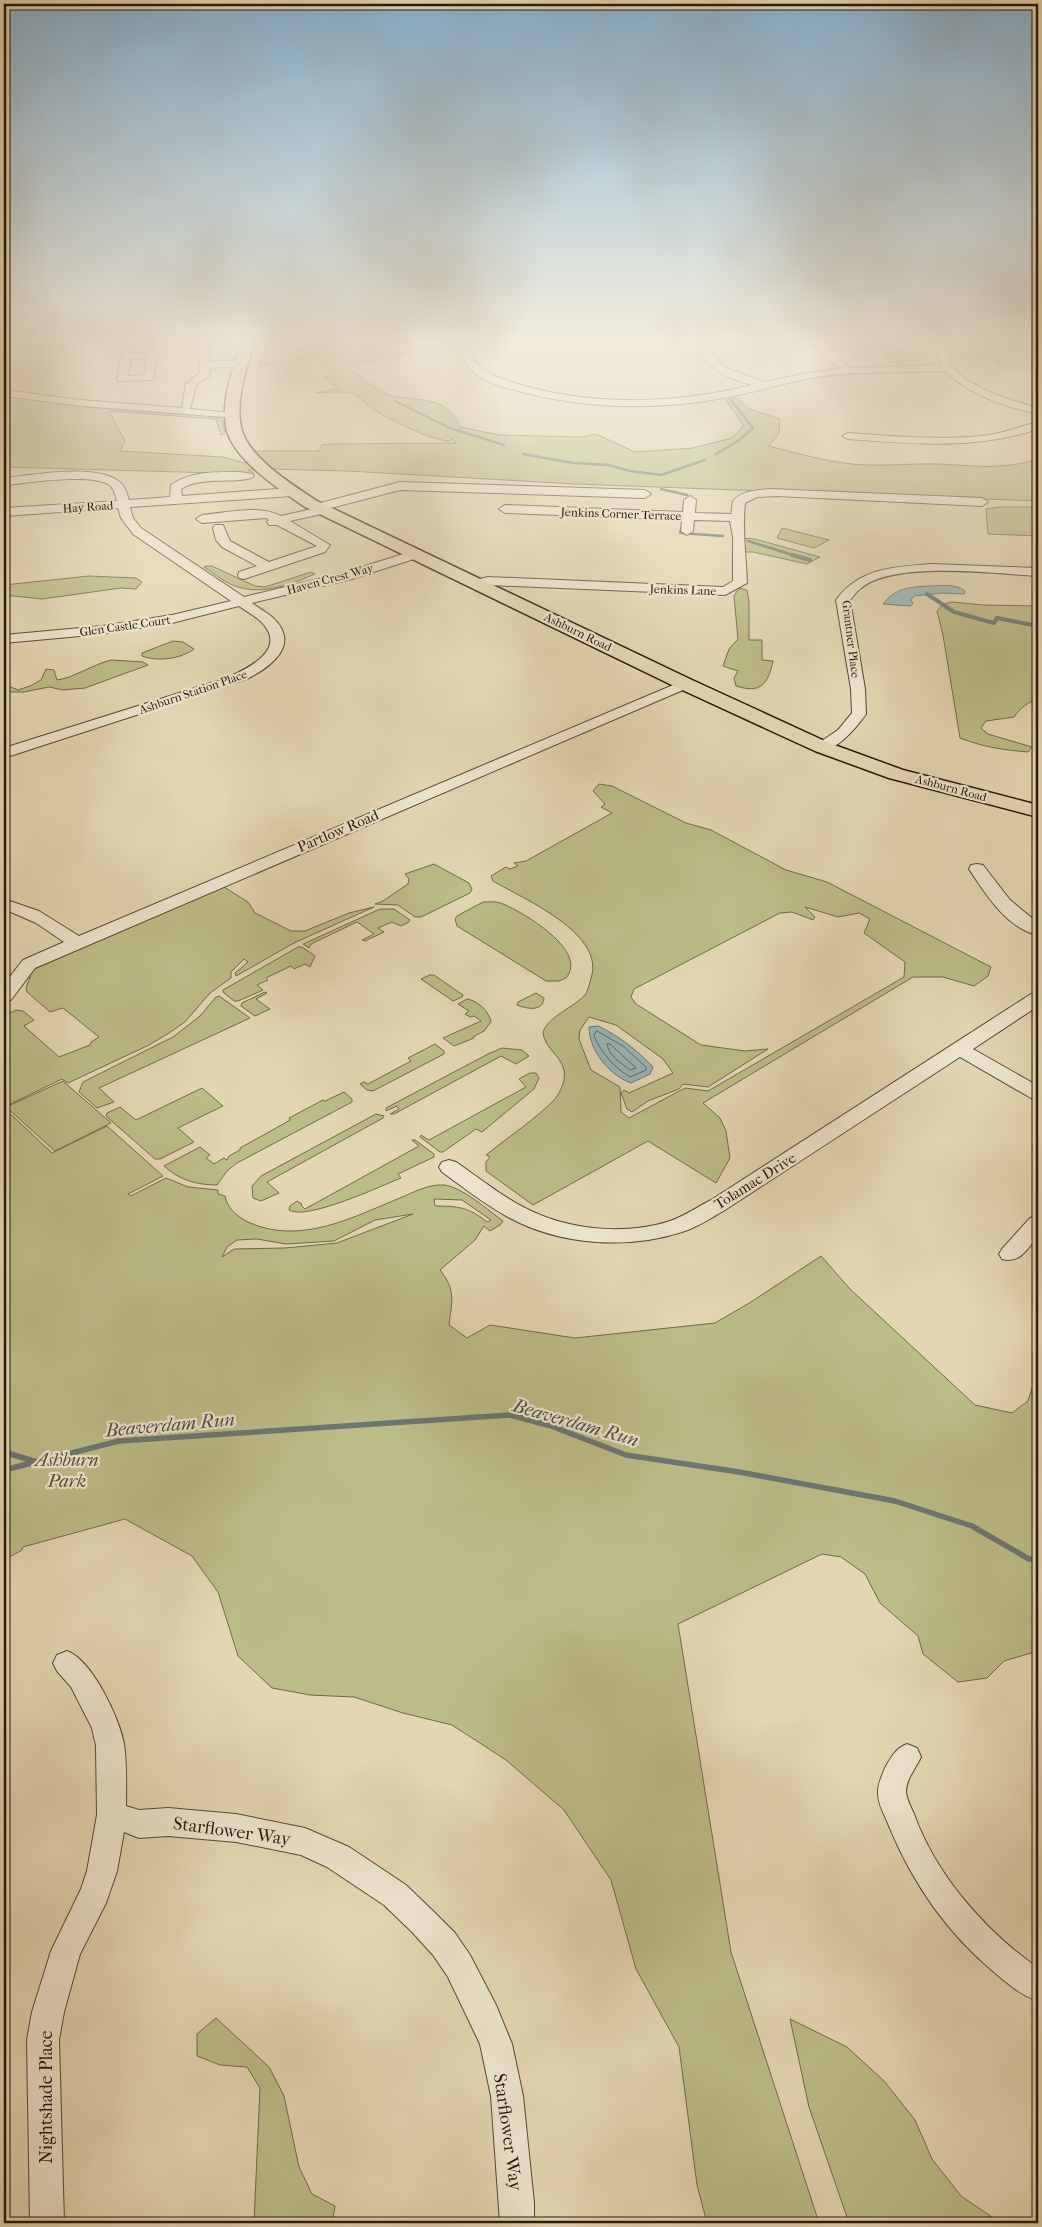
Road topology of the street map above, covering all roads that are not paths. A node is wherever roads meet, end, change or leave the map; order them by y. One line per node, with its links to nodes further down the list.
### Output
1 (242, 445): 4 (main road, Ashburn Road)
2 (248, 476): 7 (street)
3 (4, 481): 10 (street, Ashburn Station Place)
4 (292, 492): 7 (street, Hay Road); 11 (main road, Ashburn Road)
5 (580, 492): 6 (street); 11 (street); 14 (street)
6 (645, 494)
7 (176, 500): 10 (street, Hay Road)
8 (690, 500): 15 (street)
9 (982, 502): 16 (street, Jenkins Lane)
10 (123, 504): 13 (street, Hay Road); 25 (street, Ashburn Station Place)
11 (320, 509): 17 (street); 20 (main road, Ashburn Road)
12 (505, 509): 14 (street, Jenkins Corner Terrace)
13 (4, 512)
14 (577, 512): 15 (street, Jenkins Corner Terrace)
15 (689, 517): 16 (street, Jenkins Corner Terrace); 19 (street)
16 (737, 518): 24 (street, Jenkins Lane)
17 (280, 520): 18 (street); 18 (street); 21 (street)
18 (219, 528): 21 (street)
19 (687, 531)
20 (416, 554): 24 (main road, Ashburn Road); 25 (street, Haven Crest Way)
21 (268, 567): 23 (street)
22 (1038, 572): 28 (street, Grantner Place)
23 (244, 575)
24 (477, 584): 27 (main road, Ashburn Road)
25 (244, 602): 26 (street, Glen Castle Court); 29 (street, Ashburn Station Place)
26 (4, 639)
27 (685, 684): 28 (main road, Ashburn Road); 34 (street, Partlow Road)
28 (822, 747): 30 (main road, Ashburn Road)
29 (4, 753)
30 (1038, 811)
31 (977, 869): 33 (street)
32 (4, 904): 34 (street)
33 (1038, 930)
34 (77, 944): 35 (street, Partlow Road)
35 (4, 996)
36 (1038, 998): 37 (street, Tolamac Drive)
37 (960, 1049): 38 (street); 39 (street, Tolamac Drive)
38 (1038, 1094)
39 (449, 1167)
40 (1038, 1223): 41 (street)
41 (1010, 1254)
42 (67, 1664): 44 (street, Nightshade Place)
43 (907, 1757): 45 (street)
44 (112, 1815): 46 (street, Nightshade Place); 47 (street, Starflower Way)
45 (1038, 1986)
46 (47, 2223)
47 (517, 2223)

